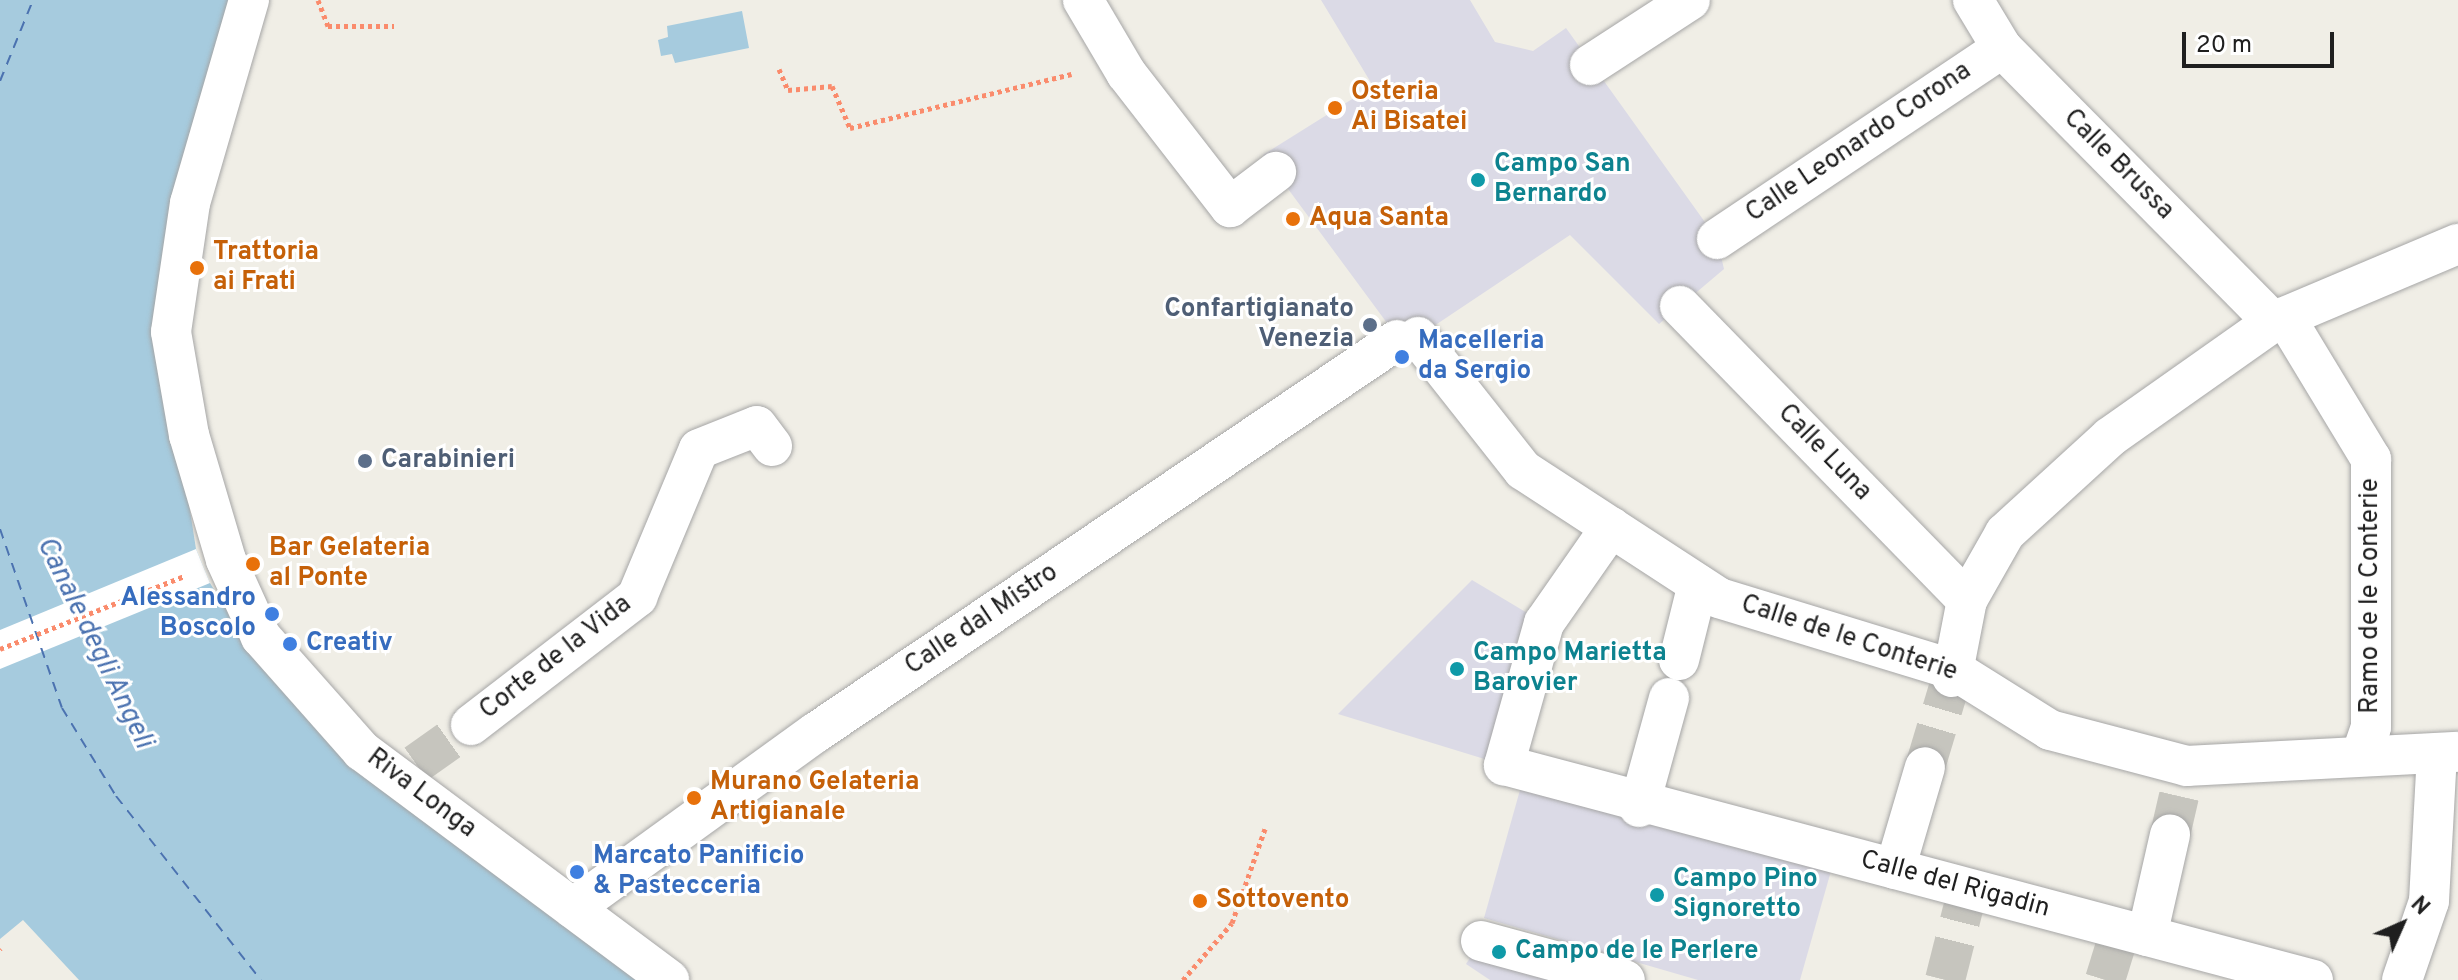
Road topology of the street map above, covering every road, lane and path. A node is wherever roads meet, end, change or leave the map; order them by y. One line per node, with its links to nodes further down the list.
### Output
1 (249, 0): 19 (street, Riva Longa)
2 (318, 0): 6 (path)
3 (1083, 0): 8 (street)
4 (1690, 0): 9 (street)
5 (1973, 0): 7 (street, Calle Brussa)
6 (394, 26)
7 (2002, 48): 12 (street, Calle Leonardo Corona); 15 (street, Calle Brussa)
8 (1120, 63): 10 (path); 11 (street)
9 (1590, 65)
10 (779, 69)
11 (1276, 172)
12 (1717, 239)
13 (2458, 244): 15 (street)
14 (1680, 306): 21 (street, Calle Luna)
15 (2279, 319): 21 (street); 25 (street, Ramo de le Conterie)
16 (1408, 338): 18 (street, Calle de le Conterie); 32 (street, Calle dal Mistro)
17 (772, 446): 24 (street, Corte de la Vida)
18 (1611, 527): 20 (street, Calle de le Conterie); 28 (street, Calle del Rigadin)
19 (226, 560): 22 (path); 32 (street, Riva Longa)
20 (1698, 584): 23 (street, Calle de le Conterie); 28 (street)
21 (1967, 600): 23 (street)
22 (0, 649)
23 (1953, 674): 25 (street, Calle de le Conterie)
24 (471, 725)
25 (2362, 753): 26 (street, Calle de le Conterie)
26 (2447, 753): 39 (street)
27 (1925, 767): 31 (street)
28 (1640, 804): 31 (street, Calle del Rigadin)
29 (1265, 829): 37 (path)
30 (2170, 835): 33 (street)
31 (1895, 869): 33 (street, Calle del Rigadin)
32 (573, 908): 36 (street, Riva Longa)
33 (2128, 934): 38 (street, Calle del Rigadin)
34 (1481, 941): 35 (street)
35 (1602, 970)
36 (669, 980)
37 (1183, 980)
38 (2313, 980)
39 (2402, 980)

